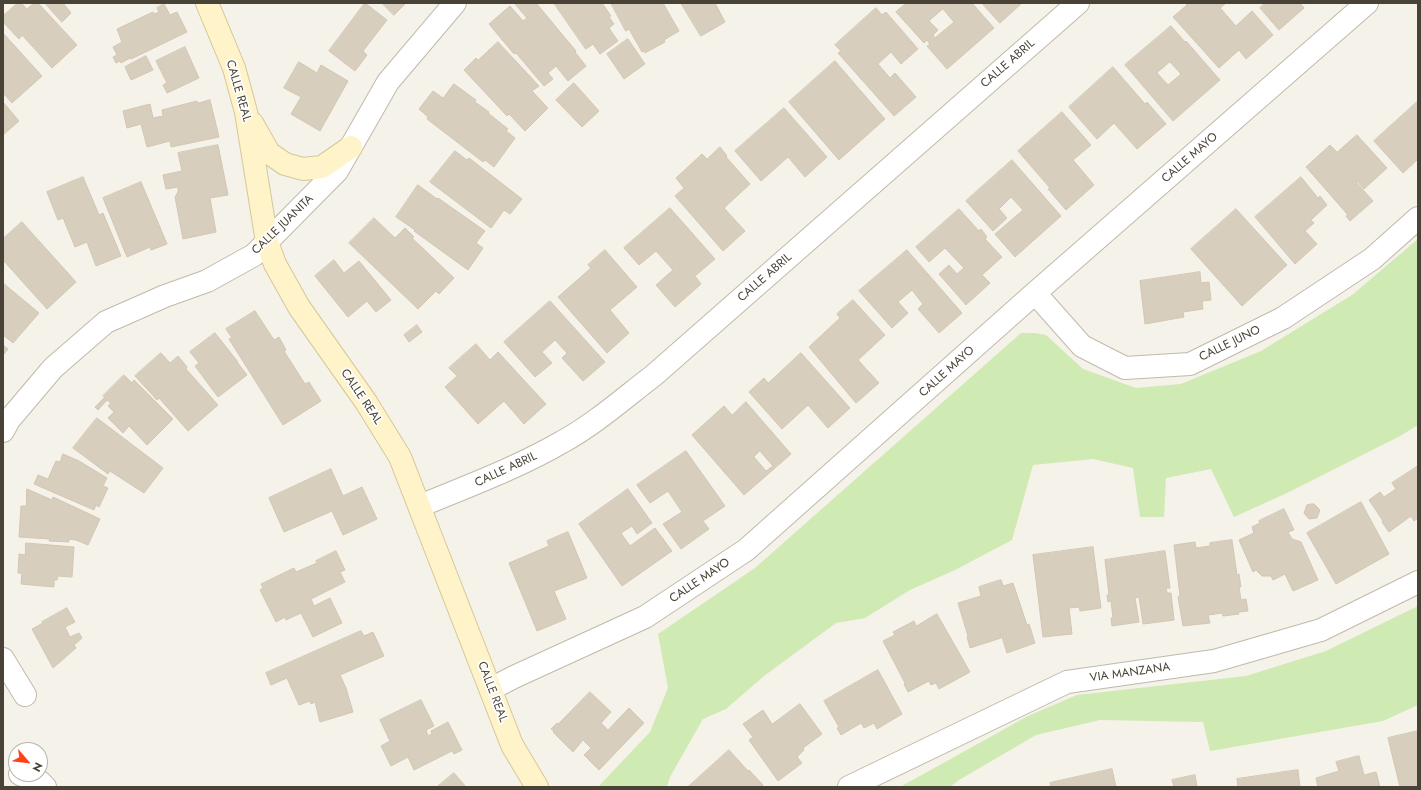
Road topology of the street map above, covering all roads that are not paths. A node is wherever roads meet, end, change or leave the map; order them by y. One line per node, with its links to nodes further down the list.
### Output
1 (207, 3): 5 (street, CALLE REAL)
2 (455, 3): 6 (street, CALLE JUANITA)
3 (1078, 3): 11 (street, CALLE ABRIL)
4 (1367, 3): 9 (street, CALLE MAYO)
5 (246, 112): 6 (street); 8 (street, CALLE REAL)
6 (351, 147): 8 (street, CALLE JUANITA)
7 (1418, 218): 9 (street, CALLE JUNO)
8 (267, 242): 10 (street, CALLE JUANITA); 11 (street, CALLE REAL)
9 (1035, 293): 14 (street, CALLE MAYO)
10 (3, 431)
11 (420, 506): 14 (street, CALLE REAL)
12 (1418, 582): 17 (street, VIA MANZANA)
13 (3, 659): 15 (street)
14 (491, 689): 16 (street, CALLE REAL)
15 (25, 695)
16 (537, 787)
17 (849, 787)

